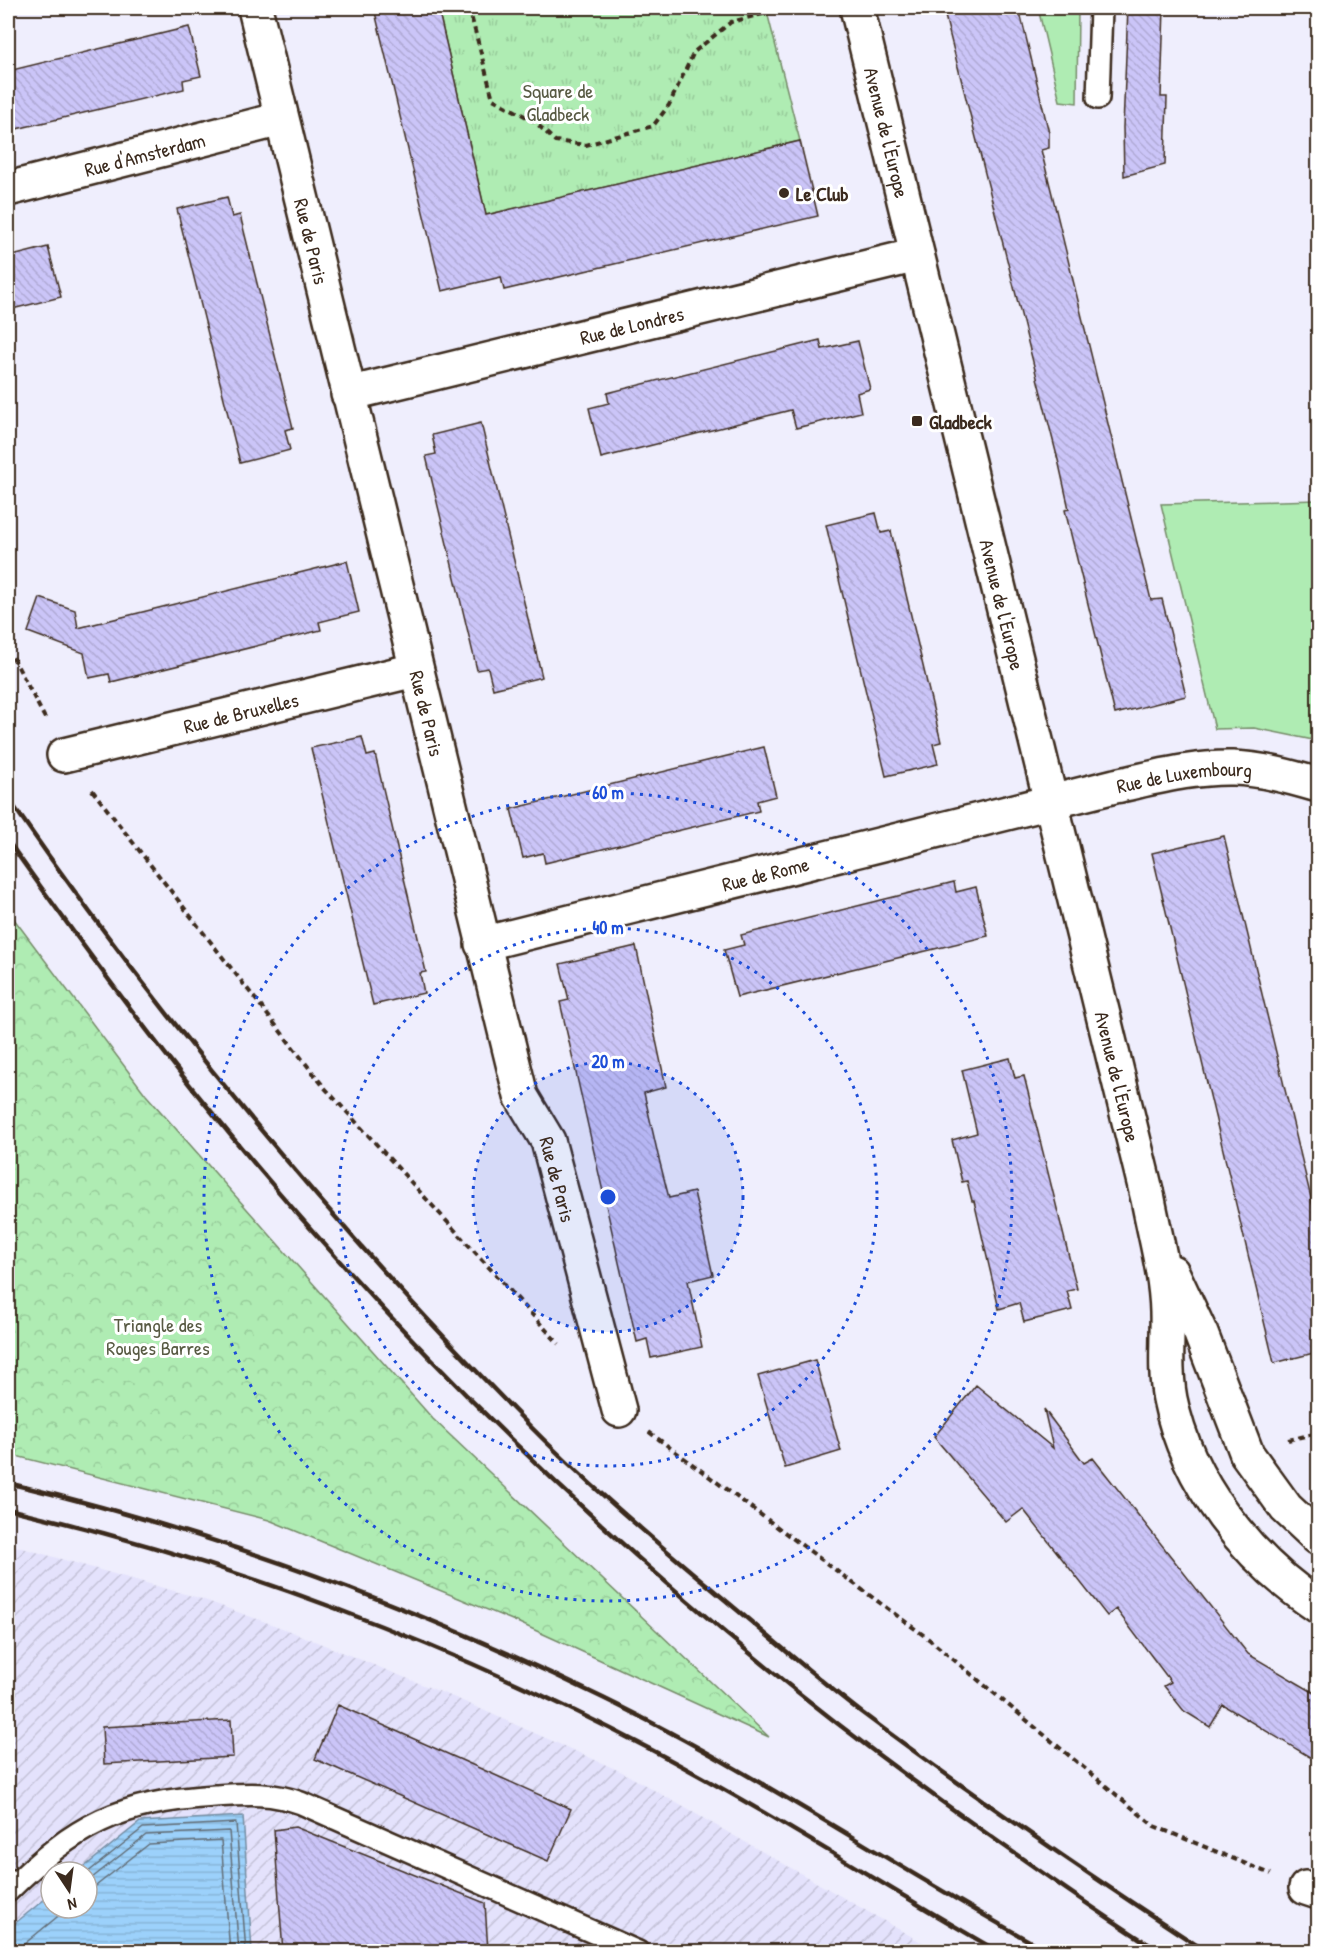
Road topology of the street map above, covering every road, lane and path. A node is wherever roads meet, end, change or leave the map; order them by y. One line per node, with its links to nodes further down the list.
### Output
1 (255, 8): 7 (street, Rue de Paris)
2 (469, 8): 3 (path)
3 (786, 8)
4 (857, 8): 9 (street, Avenue de l'Europe)
5 (1101, 8): 6 (lane)
6 (1098, 98)
7 (281, 119): 8 (street, Rue d'Amsterdam); 10 (street, Rue de Paris)
8 (8, 189)
9 (917, 255): 10 (street, Rue de Londres); 14 (street, Avenue de l'Europe)
10 (348, 394): 11 (street, Rue de Paris)
11 (415, 670): 12 (street, Rue de Bruxelles); 15 (street, Rue de Paris)
12 (64, 754)
13 (1318, 785): 14 (street, Rue de Luxembourg)
14 (1050, 803): 15 (street, Rue de Rome); 16 (street, Avenue de l'Europe)
15 (482, 944): 17 (street, Rue de Paris)
16 (1148, 1199): 18 (street, Avenue de l'Europe); 19 (street, Avenue de l'Europe)
17 (619, 1410)
18 (1318, 1538)
19 (1318, 1606)
20 (8, 1891): 21 (lane)
21 (638, 1952)

